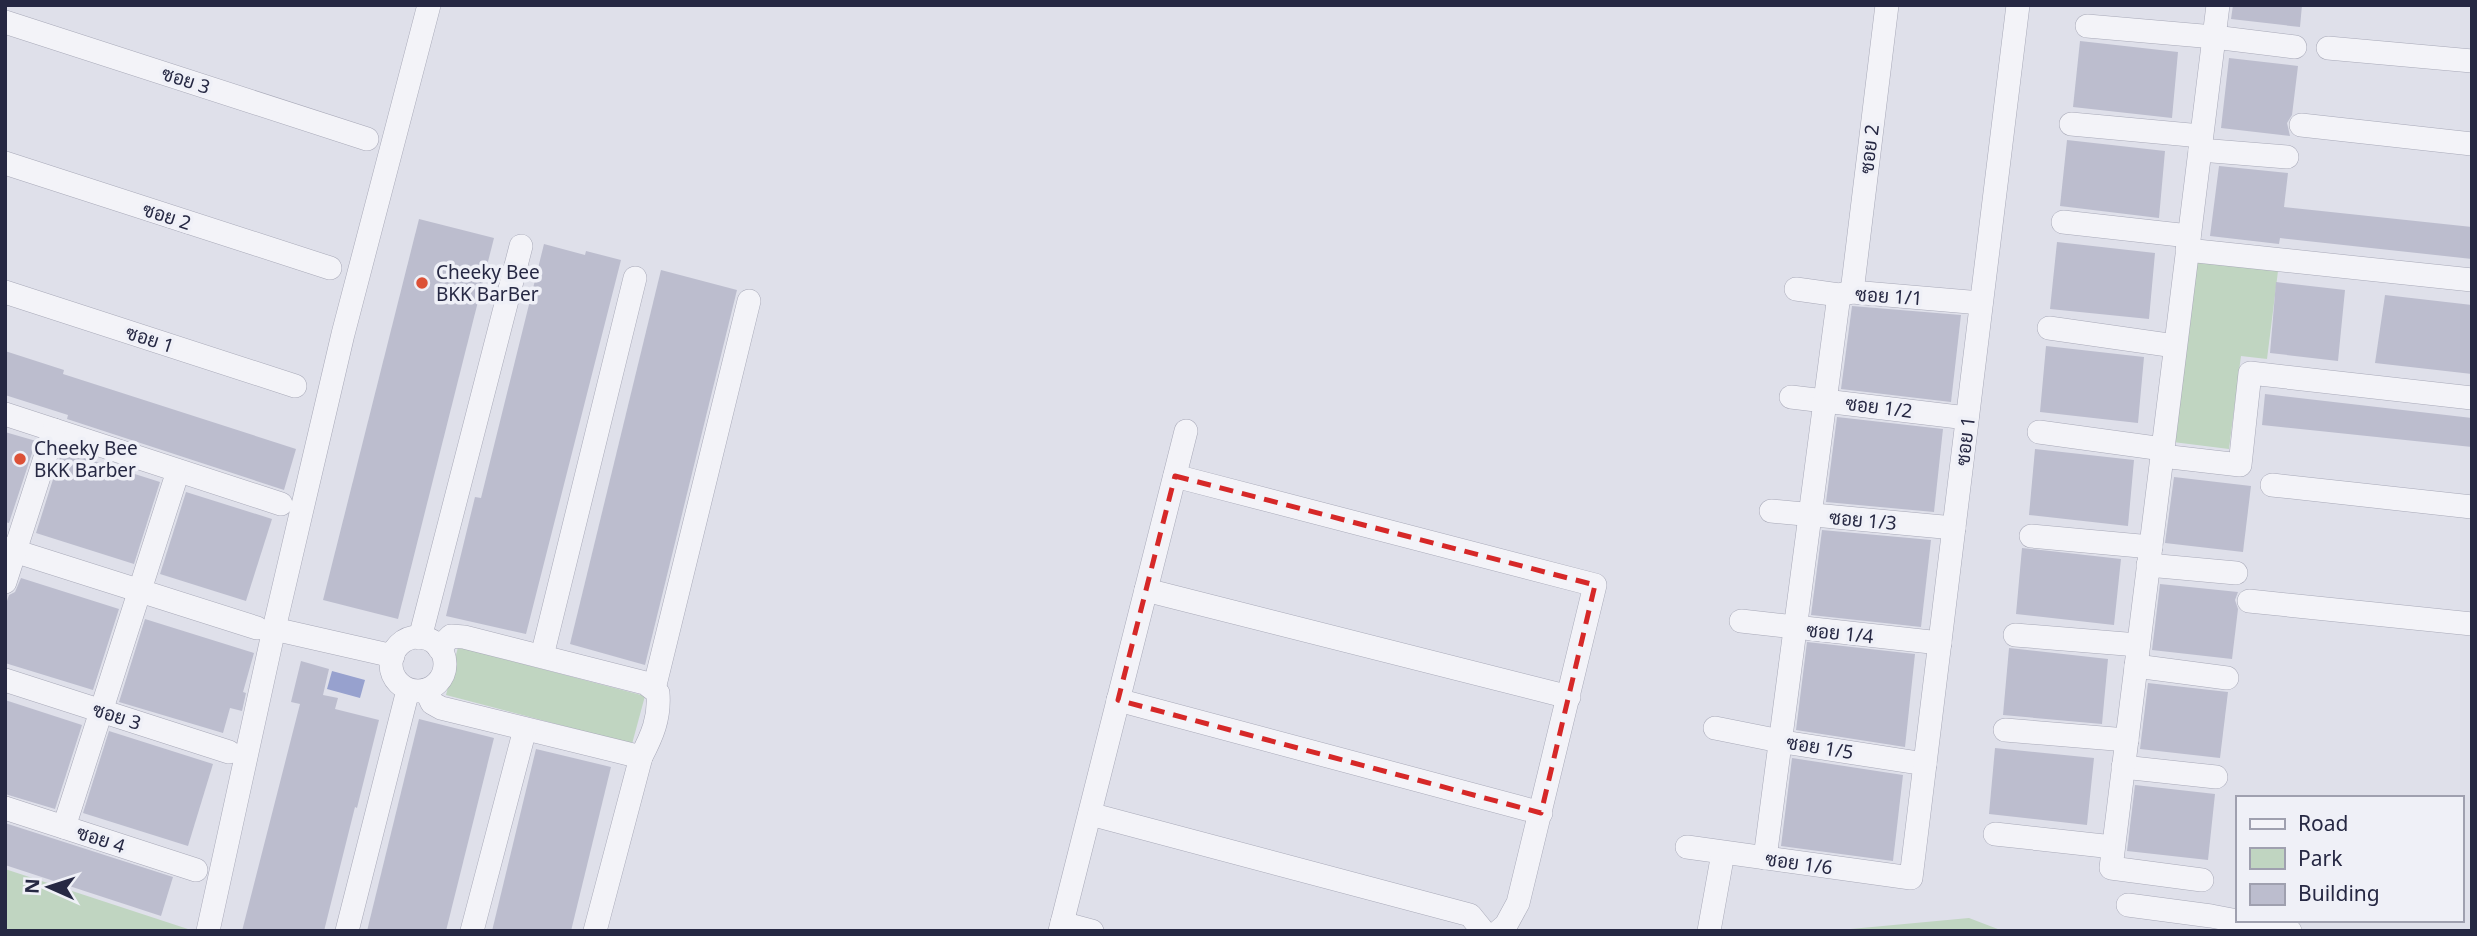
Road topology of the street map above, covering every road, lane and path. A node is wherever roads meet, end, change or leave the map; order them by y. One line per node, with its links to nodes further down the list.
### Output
1 (429, 5): 59 (street)
2 (1887, 5): 26 (street, ซอย 2)
3 (2018, 5): 28 (street, ซอย 1)
4 (2218, 5): 7 (street)
5 (5, 22): 13 (street, ซอย 3)
6 (2087, 26): 7 (street)
7 (2214, 37): 8 (street); 14 (street)
8 (2295, 47)
9 (2328, 48): 10 (street)
10 (2472, 61)
11 (2071, 124): 14 (street)
12 (2301, 125): 15 (street)
13 (367, 139)
14 (2201, 143): 16 (street); 19 (street)
15 (2472, 144)
16 (2287, 157)
17 (5, 163): 21 (street, ซอย 2)
18 (2063, 222): 19 (street)
19 (2188, 243): 23 (street); 30 (street)
20 (521, 246): 62 (street)
21 (330, 268)
22 (635, 278): 66 (street)
23 (2472, 280)
24 (1796, 289): 26 (street, ซอย 1/1)
25 (5, 292): 31 (street, ซอย 1)
26 (1845, 294): 28 (street, ซอย 1/1); 34 (street, ซอย 2)
27 (749, 301): 70 (street)
28 (1982, 303): 36 (street, ซอย 1)
29 (2049, 328): 30 (street)
30 (2175, 346): 40 (street)
31 (295, 386)
32 (1791, 397): 34 (street, ซอย 1/2)
33 (2472, 398): 40 (street)
34 (1825, 401): 36 (street, ซอย 1/2); 47 (street, ซอย 2)
35 (5, 414): 37 (street)
36 (1968, 418): 48 (street, ซอย 1)
37 (54, 430): 41 (street); 50 (street)
38 (1186, 430): 42 (street)
39 (2039, 432): 40 (street)
40 (2162, 453): 51 (street)
41 (178, 471): 44 (street); 55 (street)
42 (1175, 476): 54 (street); 71 (street)
43 (2272, 485): 45 (street)
44 (281, 504)
45 (2472, 508)
46 (1771, 511): 47 (street, ซอย 1/3)
47 (1810, 515): 48 (street, ซอย 1/3); 60 (street, ซอย 2)
48 (1954, 528): 63 (street, ซอย 1)
49 (2031, 536): 51 (street)
50 (10, 550): 53 (street); 55 (street)
51 (2149, 556): 52 (street); 64 (street)
52 (2236, 573)
53 (5, 582)
54 (1146, 590): 71 (street); 72 (street)
55 (140, 591): 59 (street); 73 (street)
56 (2249, 601): 58 (street)
57 (1741, 621): 60 (street, ซอย 1/4)
58 (2472, 624)
59 (266, 628): 65 (street); 100 (street)
60 (1795, 628): 63 (street, ซอย 1/4); 78 (street, ซอย 2)
61 (2015, 635): 64 (street)
62 (429, 643): 65 (street); 66 (street); 69 (street)
63 (1940, 643): 81 (street, ซอย 1)
64 (2137, 655): 67 (street); 77 (street)
65 (393, 656): 69 (street)
66 (542, 656): 70 (street)
67 (2227, 678)
68 (5, 680): 73 (street, ซอย 3)
69 (417, 690): 75 (street); 101 (street)
70 (653, 690): 80 (street)
71 (1569, 697): 85 (street)
72 (1118, 701): 85 (street); 86 (street)
73 (101, 711): 79 (street, ซอย 3); 87 (street)
74 (1714, 728): 78 (street, ซอย 1/5)
75 (526, 729): 80 (street); 102 (street)
76 (2005, 730): 77 (street)
77 (2127, 740): 82 (street)
78 (1780, 741): 81 (street, ซอย 1/5); 92 (street, ซอย 2)
79 (229, 752)
80 (641, 757): 103 (street)
81 (1925, 764): 94 (street, ซอย 1)
82 (2123, 767): 83 (street); 90 (street)
83 (2216, 777)
84 (5, 808): 87 (street, ซอย 4)
85 (1541, 813): 106 (street)
86 (1090, 814): 99 (street); 105 (street)
87 (64, 827): 93 (street, ซอย 4)
88 (1995, 834): 90 (street)
89 (1687, 847): 91 (street, ซอย 1/6)
90 (2113, 847): 95 (street)
91 (1723, 853): 92 (street, ซอย 1/6); 107 (street)
92 (1765, 858): 94 (street, ซอย 1/6)
93 (196, 870)
94 (1911, 878)
95 (2202, 880)
96 (2128, 905): 97 (street)
97 (2236, 921)
98 (2243, 922): 108 (street)
99 (1061, 927): 104 (street)
100 (208, 931)
101 (347, 931)
102 (472, 931)
103 (595, 931)
104 (1091, 931)
105 (1483, 931)
106 (1499, 931)
107 (1709, 931)
108 (2290, 931)

